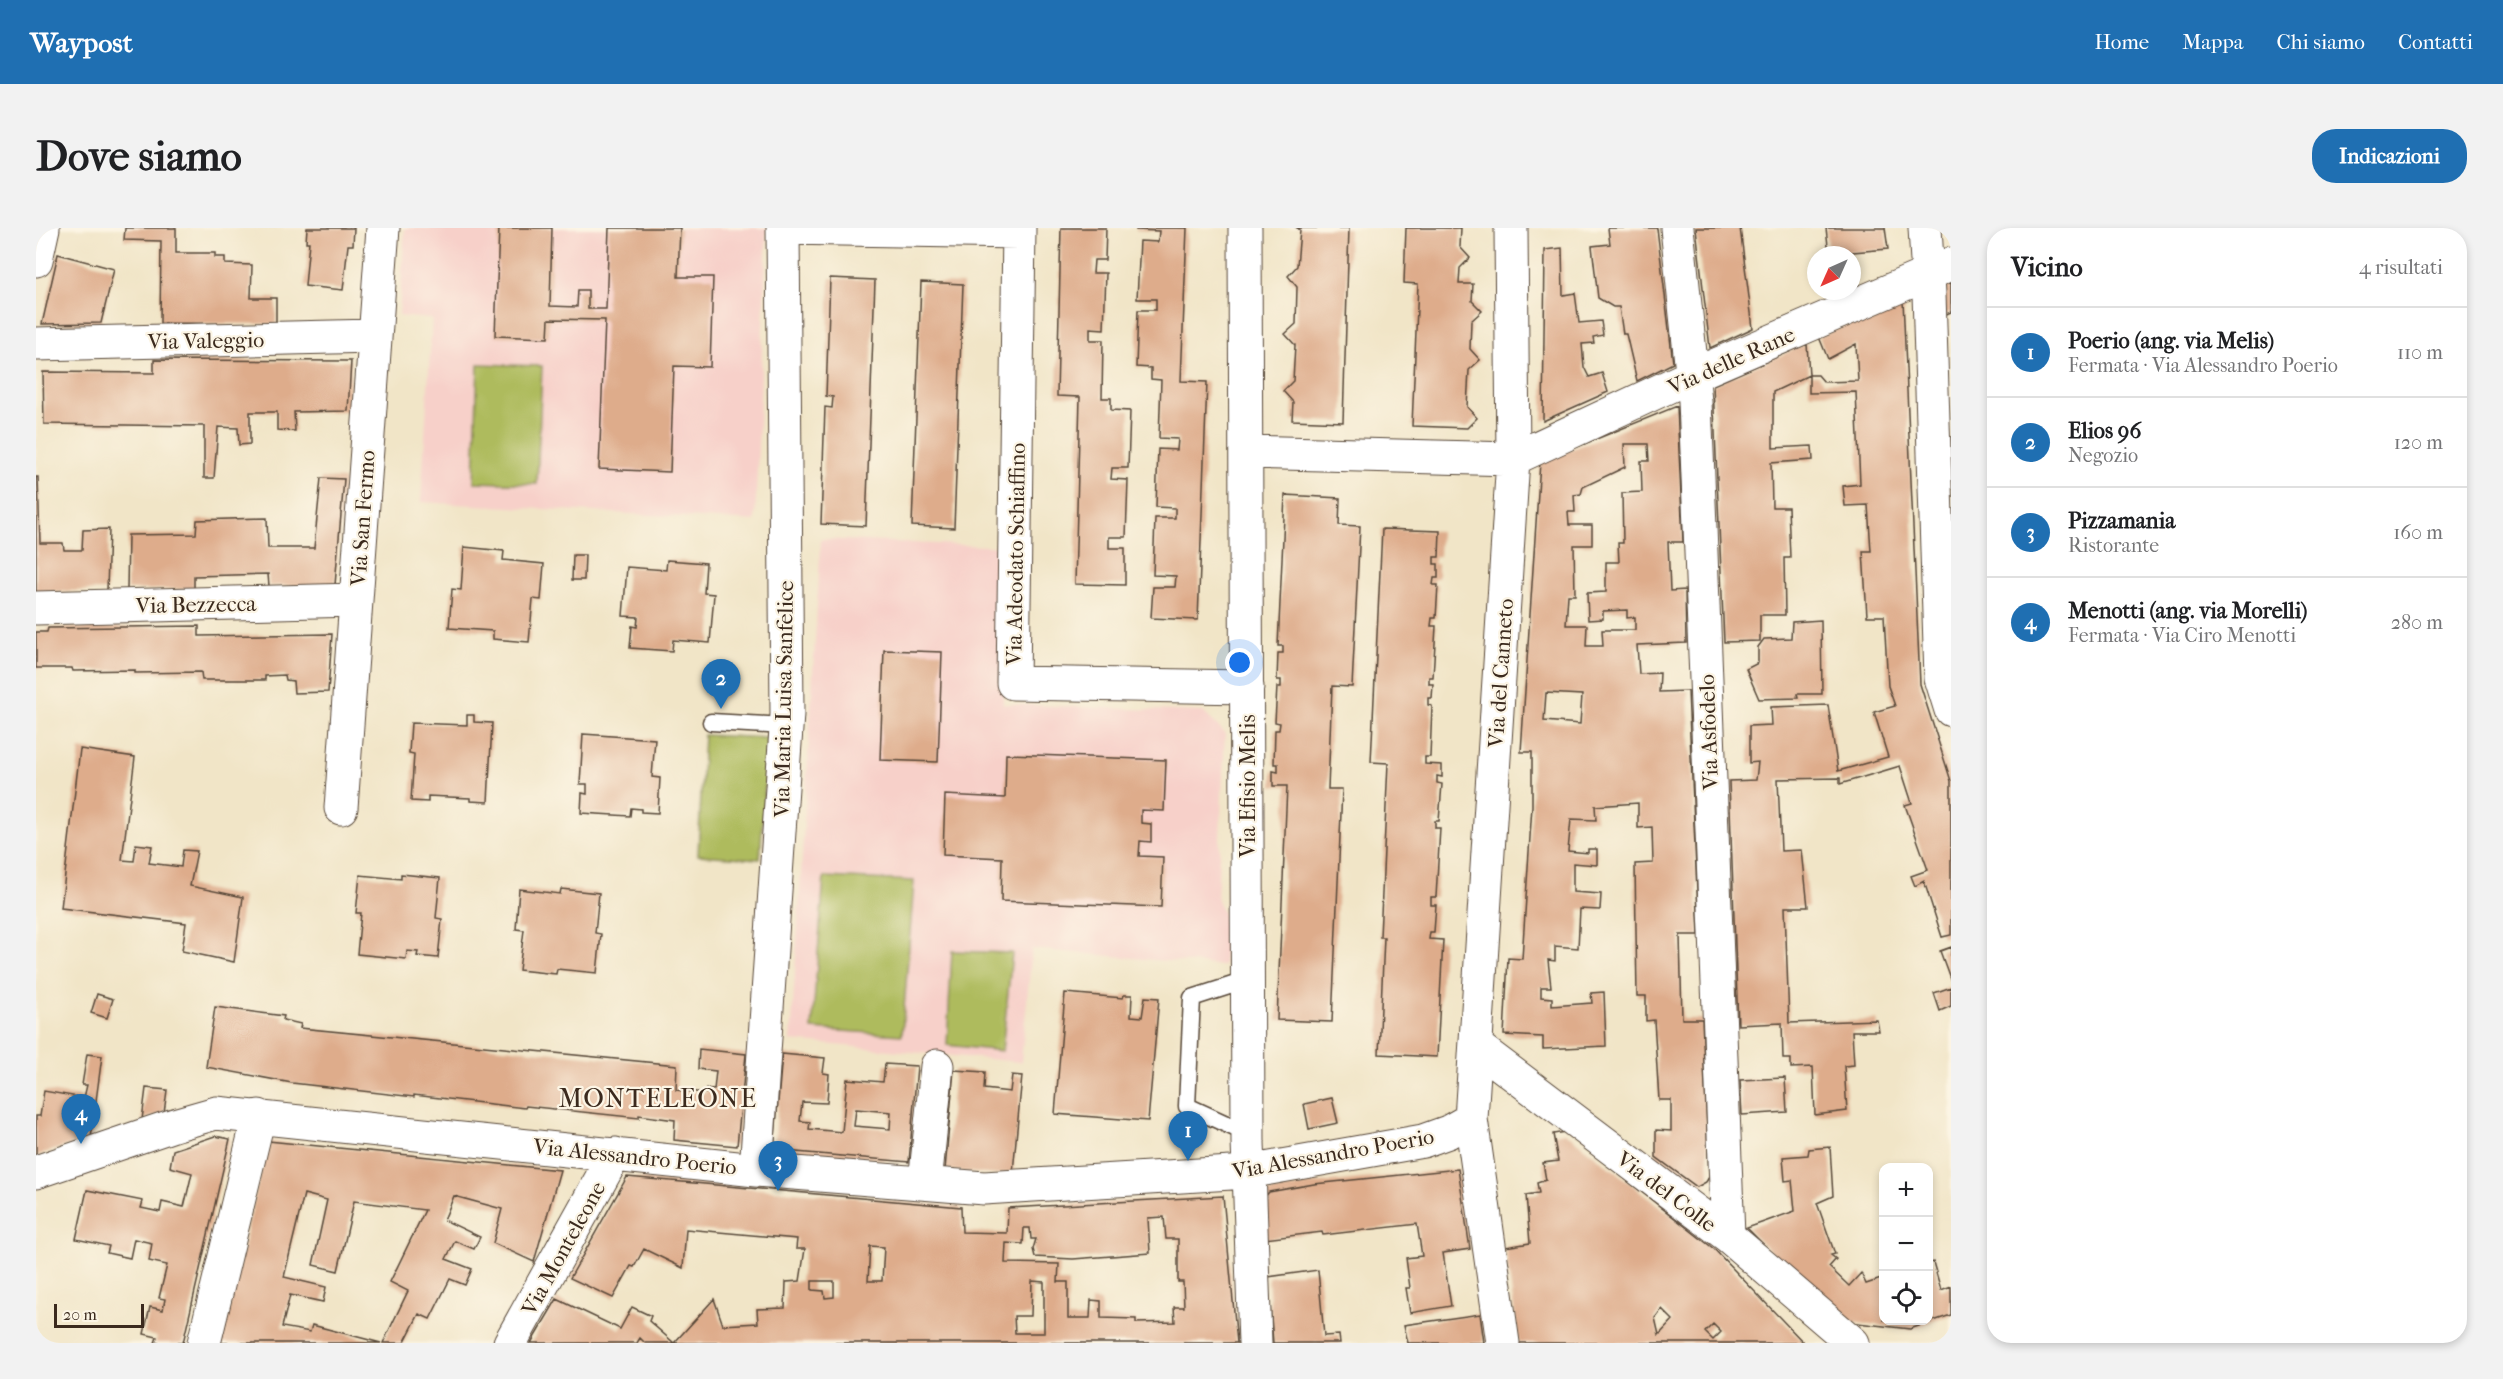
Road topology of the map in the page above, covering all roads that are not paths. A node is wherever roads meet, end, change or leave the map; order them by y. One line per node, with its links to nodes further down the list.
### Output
1 (43, 228): 9 (street)
2 (383, 228): 11 (street, Via San Fermo)
3 (783, 228): 8 (street); 21 (street, Via Maria Luisa Sanfelice)
4 (1245, 228): 14 (street, Via Efisio Melis)
5 (1511, 228): 15 (street, Via del Canneto)
6 (1677, 228): 13 (street, Via Asfodelo)
7 (1925, 228): 10 (street)
8 (1019, 230): 18 (street, Via Adeodato Schiaffino)
9 (36, 260)
10 (1940, 270): 13 (street, Via delle Rane); 19 (street)
11 (375, 336): 12 (street, Via Valeggio); 16 (street, Via San Fermo)
12 (36, 344)
13 (1694, 375): 15 (street, Via delle Rane); 34 (street, Via Asfodelo)
14 (1246, 452): 15 (street); 18 (street, Via Efisio Melis)
15 (1513, 459): 24 (street, Via del Canneto)
16 (356, 600): 17 (street, Via Bezzecca); 22 (street, Via San Fermo)
17 (36, 608)
18 (1247, 687): 23 (street, Via Efisio Melis)
19 (1951, 710)
20 (711, 722): 21 (lane)
21 (786, 726): 30 (street, Via Maria Luisa Sanfelice)
22 (341, 808)
23 (1248, 980): 28 (street, Via Efisio Melis); 28 (lane)
24 (1476, 1047): 27 (street, Via del Canneto); 34 (street, Via del Colle)
25 (937, 1066): 33 (street)
26 (259, 1116): 29 (street, Via Alessandro Poerio); 31 (street, Via Alessandro Poerio); 35 (street)
27 (1471, 1119): 32 (street, Via Alessandro Poerio); 38 (street, Via del Canneto)
28 (1248, 1134): 32 (street, Via Efisio Melis)
29 (615, 1154): 30 (street, Via Alessandro Poerio); 36 (street, Via Monteleone)
30 (756, 1170): 33 (street, Via Alessandro Poerio)
31 (36, 1172)
32 (1248, 1172): 33 (street, Via Alessandro Poerio); 37 (street, Via Efisio Melis)
33 (926, 1183)
34 (1728, 1236): 39 (street, Via del Colle)
35 (204, 1343)
36 (510, 1343)
37 (1255, 1343)
38 (1503, 1343)
39 (1853, 1343)

